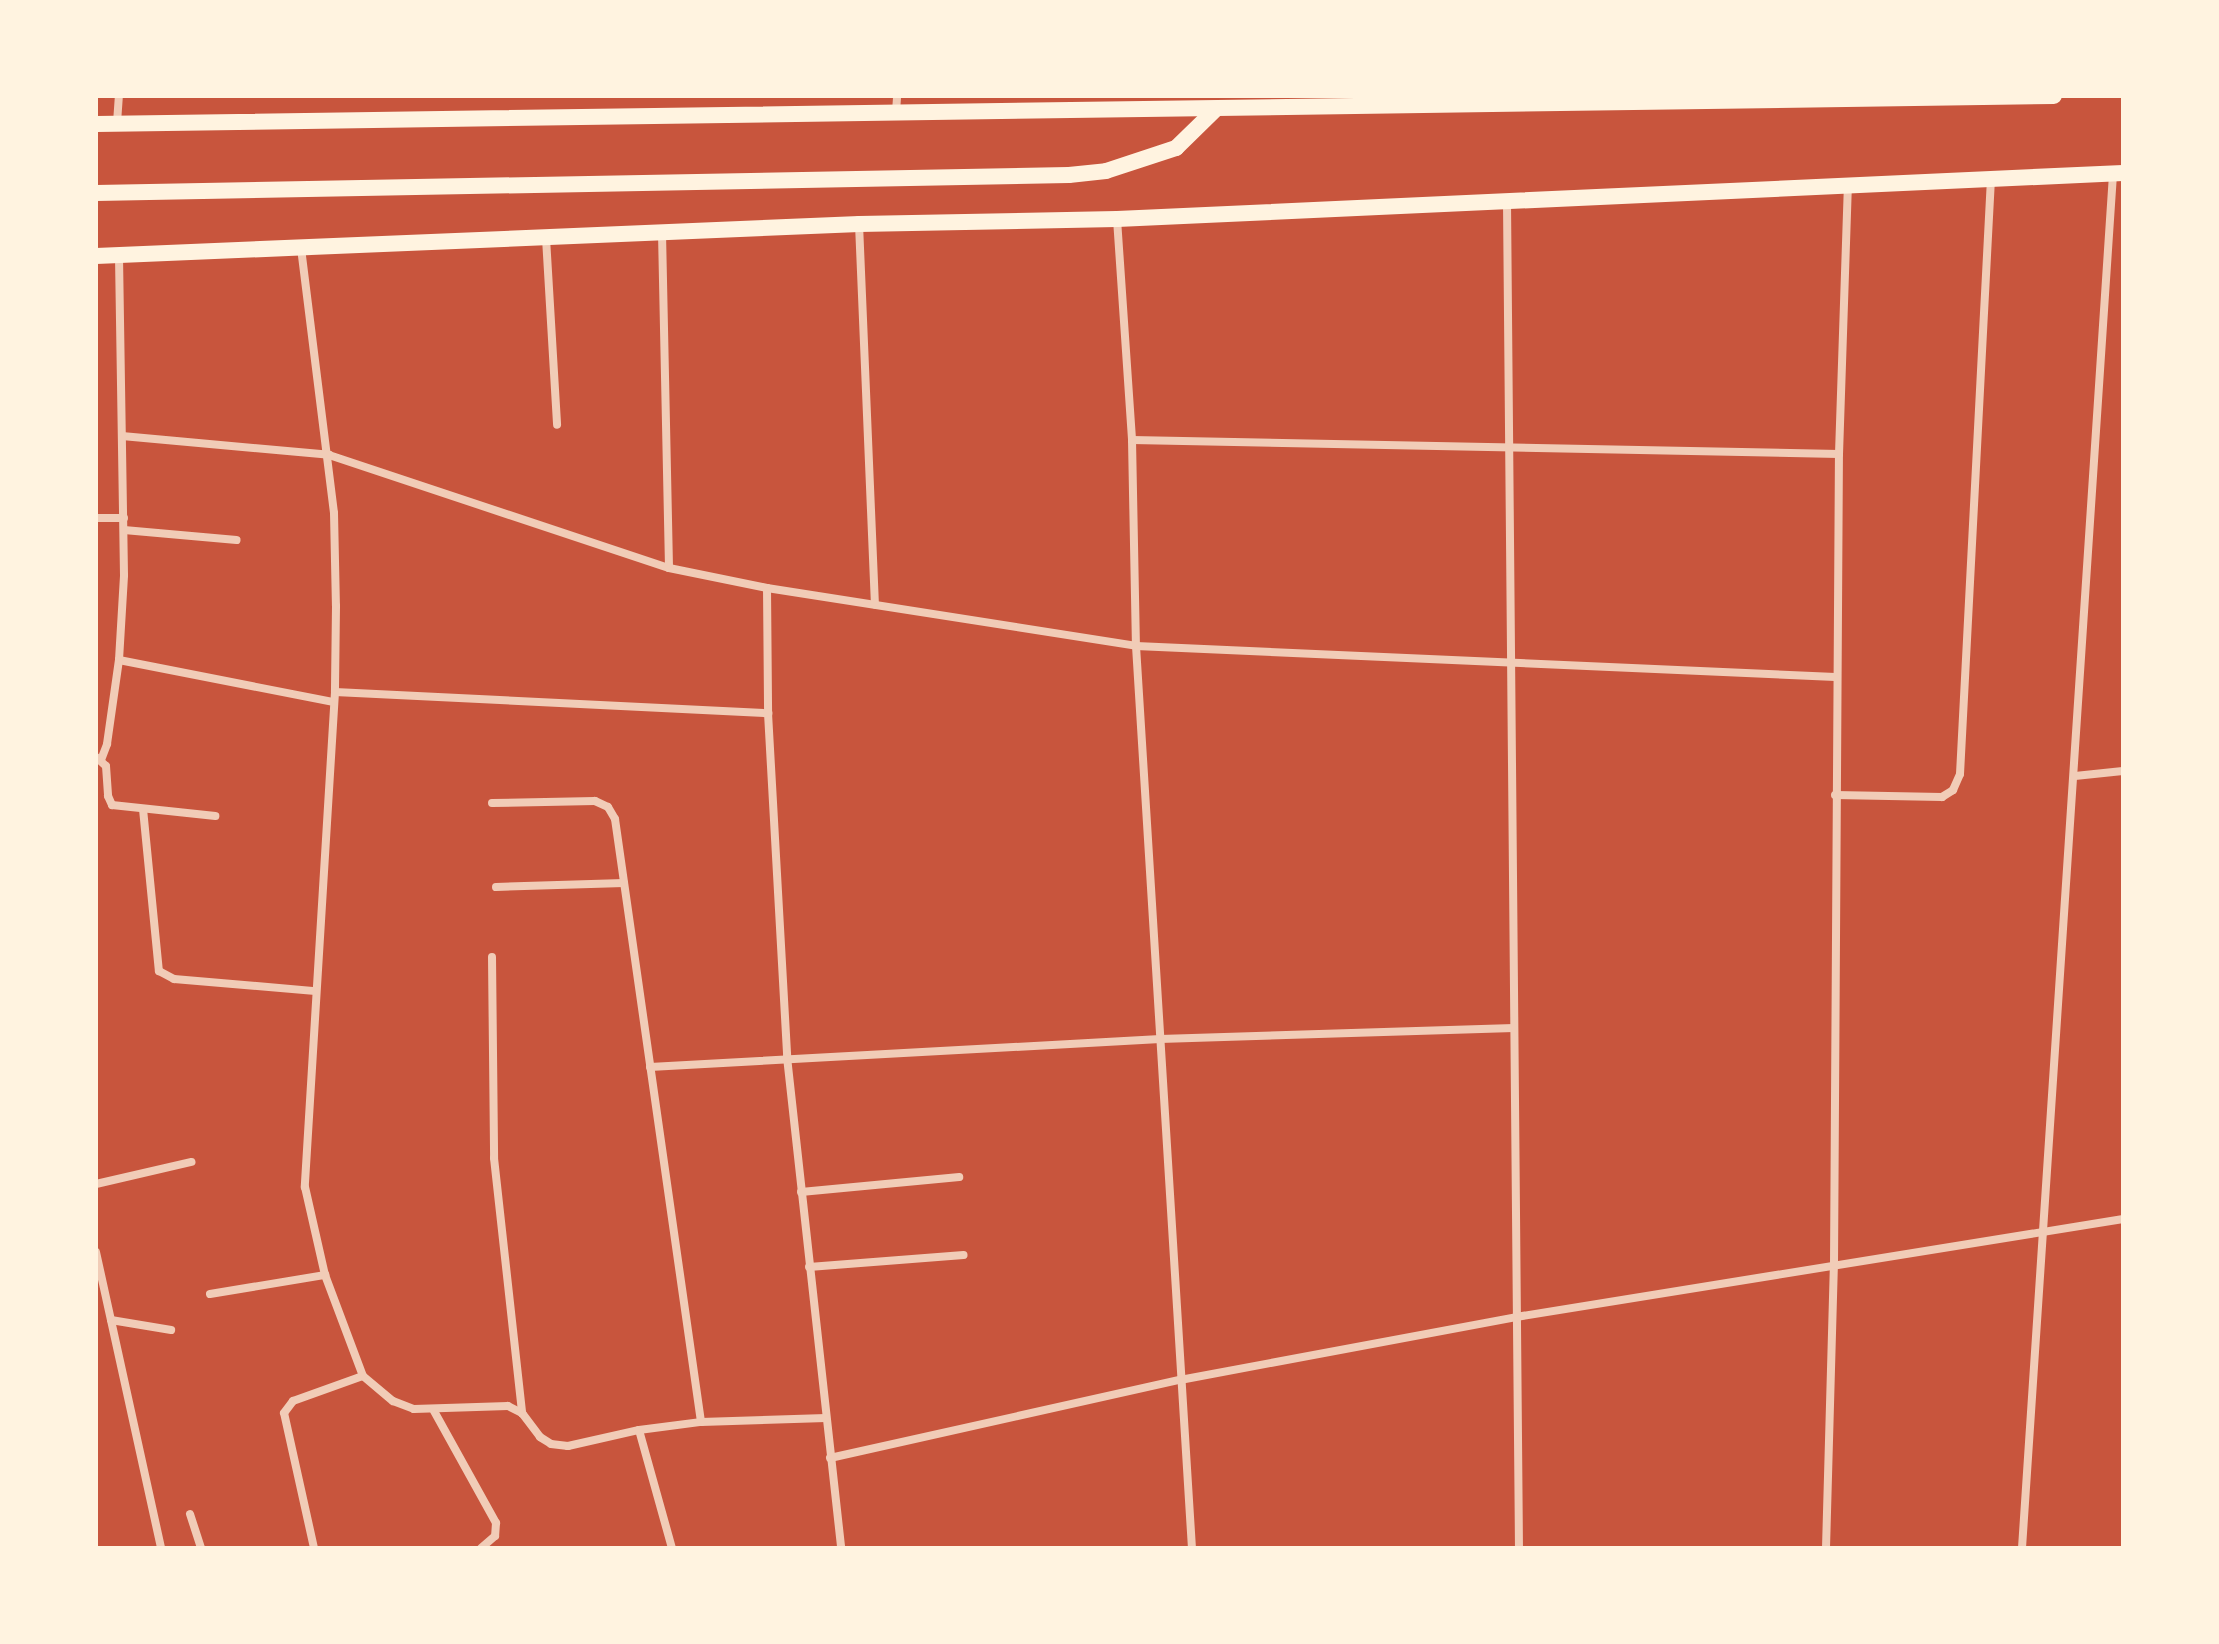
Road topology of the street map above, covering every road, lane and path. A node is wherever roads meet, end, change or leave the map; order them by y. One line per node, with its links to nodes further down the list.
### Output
1 (119, 96): 11 (street)
2 (2054, 96): 4 (main road)
3 (1850, 98): 4 (main road); 5 (main road)
4 (1980, 98)
5 (1616, 100): 6 (main road)
6 (1384, 102): 9 (main road)
7 (1141, 103): 8 (main road); 9 (main road)
8 (897, 104): 11 (main road)
9 (1216, 109): 15 (main road)
10 (96, 124): 11 (main road)
11 (117, 124)
12 (2118, 173): 13 (main road); 45 (street)
13 (1991, 179): 14 (main road); 46 (street)
14 (1848, 186): 16 (main road); 28 (street)
15 (96, 193)
16 (1507, 202): 17 (main road); 27 (street)
17 (1117, 219): 18 (main road); 26 (street)
18 (859, 224): 19 (main road); 36 (street)
19 (662, 233): 20 (main road); 34 (street)
20 (546, 238): 21 (main road); 24 (street)
21 (301, 248): 23 (main road); 29 (street)
22 (96, 254): 23 (main road)
23 (119, 256): 25 (street)
24 (557, 425)
25 (122, 436): 29 (street); 31 (street)
26 (1132, 440): 27 (street); 37 (street)
27 (1509, 447): 28 (street); 39 (street)
28 (1839, 454): 40 (street)
29 (329, 455): 34 (street); 41 (street)
30 (96, 518): 31 (street)
31 (124, 518): 32 (street)
32 (124, 530): 33 (street); 38 (street)
33 (237, 540)
34 (669, 568): 35 (street)
35 (767, 588): 36 (street); 42 (street)
36 (875, 605): 37 (street)
37 (1136, 646): 39 (street); 55 (street)
38 (119, 660): 41 (street); 43 (street)
39 (1512, 662): 40 (street); 54 (street)
40 (1835, 677): 46 (street)
41 (334, 697): 42 (street); 53 (street)
42 (768, 713): 56 (street)
43 (99, 758): 48 (street)
44 (2123, 771): 45 (street)
45 (2075, 776): 63 (street)
46 (1835, 795): 66 (street)
47 (492, 803): 50 (street)
48 (143, 809): 49 (street); 53 (street)
49 (215, 816)
50 (624, 883): 51 (street); 57 (street)
51 (496, 887)
52 (492, 957): 76 (street)
53 (315, 991): 68 (street)
54 (1514, 1028): 55 (street); 70 (street)
55 (1160, 1039): 56 (street); 74 (street)
56 (787, 1057): 57 (street); 61 (street)
57 (650, 1067): 78 (street)
58 (191, 1162): 60 (street)
59 (959, 1177): 61 (street)
60 (96, 1184)
61 (801, 1192): 67 (street)
62 (2123, 1219): 63 (street)
63 (2045, 1230): 66 (street); 91 (street)
64 (96, 1252): 71 (street)
65 (964, 1255): 67 (street)
66 (1834, 1265): 70 (street); 90 (street)
67 (809, 1267): 77 (street)
68 (325, 1275): 69 (street); 73 (street)
69 (210, 1294)
70 (1516, 1317): 74 (street); 89 (street)
71 (111, 1320): 72 (street); 82 (street)
72 (171, 1330)
73 (363, 1376): 75 (street); 84 (street)
74 (1180, 1380): 80 (street); 88 (street)
75 (434, 1411): 76 (street); 85 (street)
76 (522, 1413): 79 (street)
77 (826, 1418): 78 (street); 80 (street)
78 (701, 1422): 79 (street)
79 (639, 1430): 86 (street)
80 (830, 1458): 87 (street)
81 (190, 1514): 83 (street)
82 (161, 1548)
83 (201, 1548)
84 (314, 1548)
85 (481, 1548)
86 (672, 1548)
87 (841, 1548)
88 (1192, 1548)
89 (1519, 1548)
90 (1826, 1548)
91 (2022, 1548)

